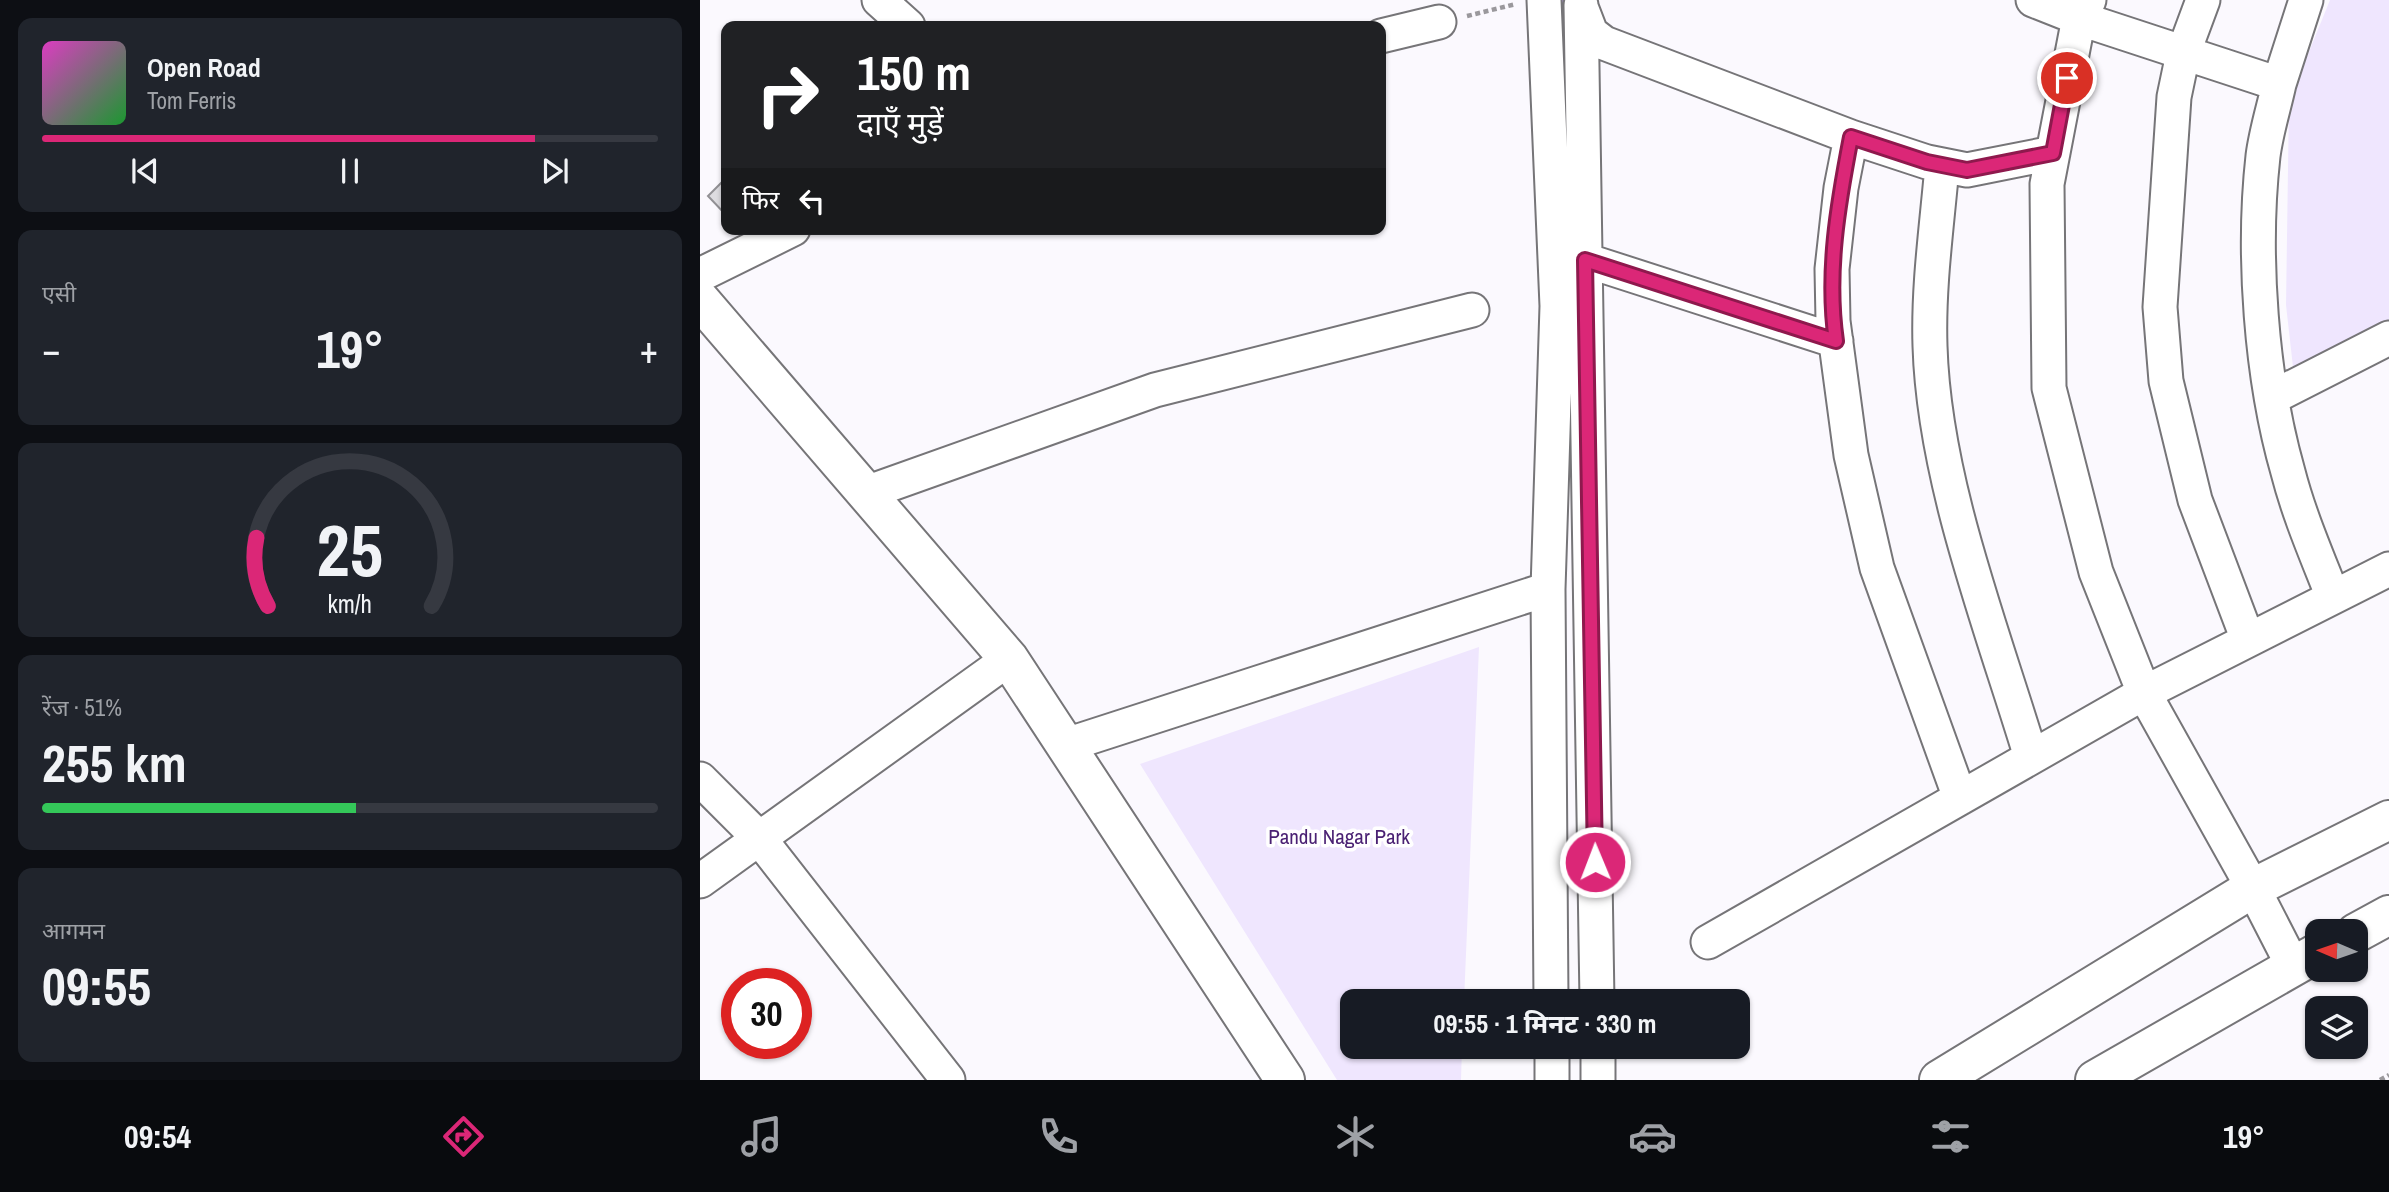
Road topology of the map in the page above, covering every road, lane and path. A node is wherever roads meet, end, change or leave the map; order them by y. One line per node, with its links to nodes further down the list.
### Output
1 (879, 0): 8 (street)
2 (2033, 0): 7 (street)
3 (2203, 0): 11 (street)
4 (2306, 0): 12 (street)
5 (1531, 2): 9 (path); 26 (street)
6 (1580, 2): 13 (street); 17 (street)
7 (2085, 10): 11 (street); 14 (street)
8 (902, 21)
9 (1439, 22): 10 (street)
10 (1386, 35)
11 (2183, 54): 12 (street); 28 (street)
12 (2279, 83): 23 (street)
13 (1851, 137): 15 (street); 22 (street)
14 (2053, 153): 15 (street); 30 (street)
15 (1942, 166): 32 (street)
16 (781, 235): 18 (street)
17 (1585, 260): 22 (street); 44 (street)
18 (700, 275)
19 (700, 300): 24 (street)
20 (1472, 310): 24 (street)
21 (2389, 338): 23 (street)
22 (1836, 341): 34 (street)
23 (2273, 397): 27 (street)
24 (866, 493): 29 (street)
25 (2389, 569): 27 (street)
26 (1548, 589): 31 (street); 43 (street)
27 (2333, 597): 28 (street)
28 (2248, 640): 30 (street)
29 (1009, 659): 31 (street); 36 (street)
30 (2144, 693): 32 (street); 38 (street)
31 (1066, 745): 49 (street)
32 (2031, 758): 34 (street)
33 (700, 779): 36 (street)
34 (1960, 798): 41 (street)
35 (2389, 820): 38 (street)
36 (759, 838): 37 (street); 48 (street)
37 (700, 881)
38 (2253, 888): 42 (street); 52 (street)
39 (2389, 915): 40 (street)
40 (2368, 926)
41 (1708, 942)
42 (2305, 960): 53 (street)
43 (1551, 989)
44 (1597, 989)
45 (1552, 1059): 50 (street)
46 (1598, 1059): 51 (street)
47 (2389, 1075): 54 (path)
48 (948, 1080)
49 (1285, 1080)
50 (1552, 1080)
51 (1598, 1080)
52 (1939, 1080)
53 (2095, 1080)
54 (2380, 1080)

